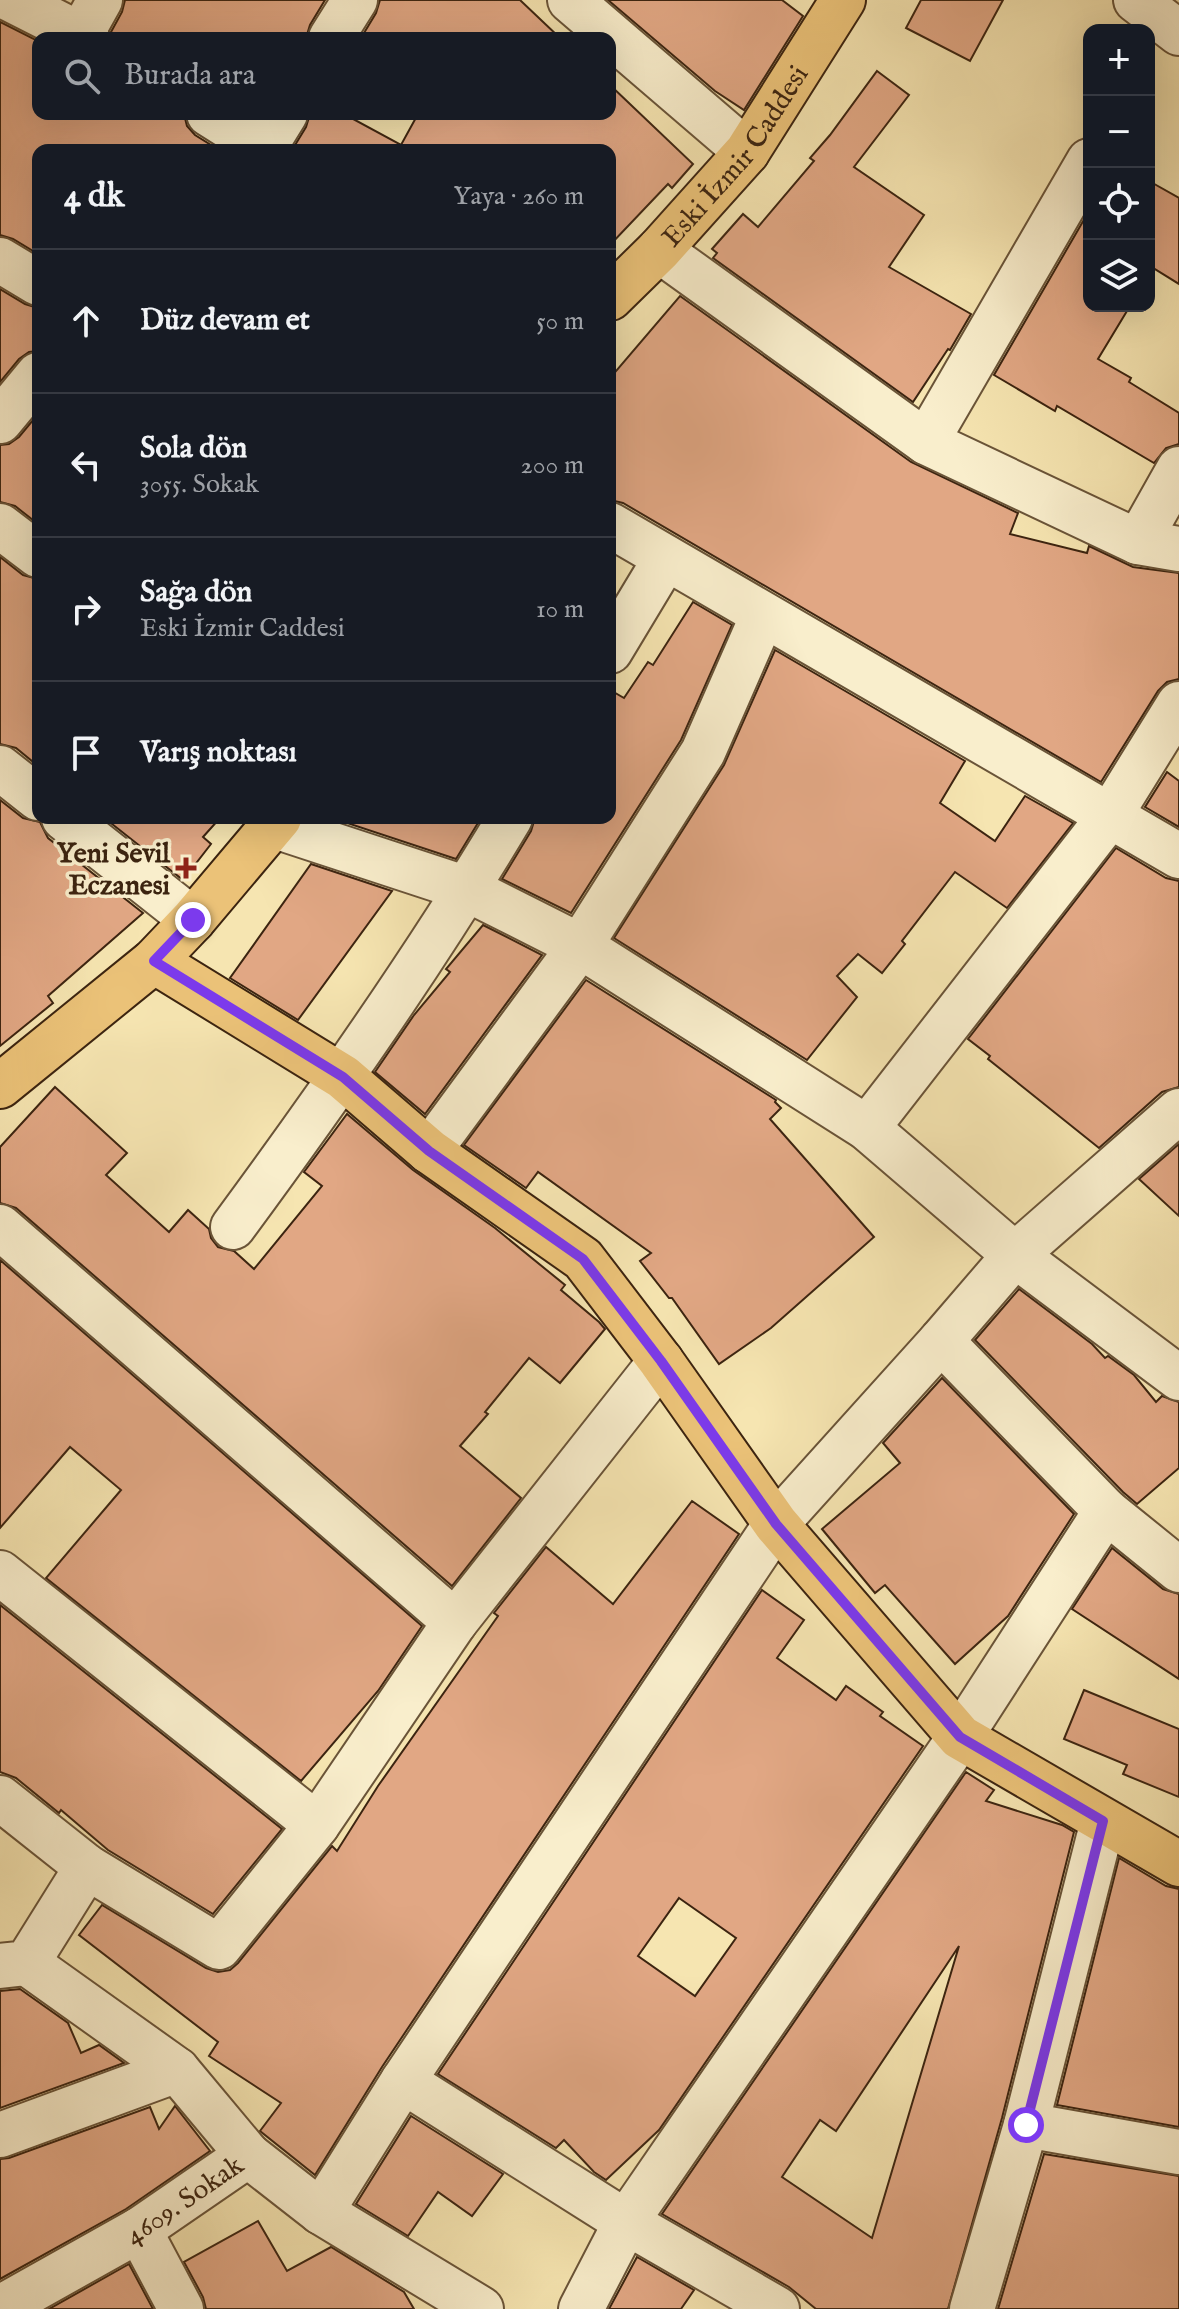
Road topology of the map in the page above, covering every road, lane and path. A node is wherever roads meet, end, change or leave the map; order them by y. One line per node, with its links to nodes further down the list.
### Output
1 (12, 0): 5 (street)
2 (355, 0): 6 (street)
3 (570, 0): 7 (street)
4 (843, 0): 11 (main road, Eski İzmir Caddesi)
5 (89, 24)
6 (335, 32)
7 (607, 32)
8 (616, 40): 11 (street)
9 (225, 120): 10 (street)
10 (272, 137)
11 (747, 152): 13 (main road, Eski İzmir Caddesi)
12 (1085, 168): 19 (street)
13 (659, 250): 16 (main road, Eski İzmir Caddesi); 19 (street)
14 (0, 260): 15 (street)
15 (32, 279)
16 (616, 292)
17 (32, 382): 18 (street)
18 (0, 421)
19 (926, 442): 23 (street)
20 (1179, 469): 23 (street)
21 (0, 526): 24 (street)
22 (616, 529): 25 (street)
23 (1159, 545)
24 (32, 550)
25 (666, 558): 26 (street); 27 (street)
26 (763, 615): 31 (street); 39 (street)
27 (616, 641)
28 (1179, 704): 31 (street)
29 (0, 768): 30 (street)
30 (32, 793)
31 (1109, 817): 36 (street); 44 (street)
32 (72, 824): 38 (street)
33 (275, 824): 38 (main road)
34 (283, 824): 37 (street)
35 (506, 824): 37 (street)
36 (1179, 856)
37 (467, 889): 39 (street); 41 (street)
38 (193, 920): 40 (main road)
39 (580, 946): 44 (street); 45 (street)
40 (154, 961): 41 (main road); 42 (main road)
41 (343, 1077): 45 (main road); 47 (street)
42 (0, 1086)
43 (1179, 1111): 48 (street)
44 (867, 1128): 48 (street)
45 (429, 1151): 50 (main road)
46 (0, 1227): 56 (street)
47 (233, 1227)
48 (1015, 1255): 49 (street); 51 (street)
49 (941, 1341): 52 (street); 53 (street)
50 (661, 1361): 53 (main road); 56 (street)
51 (1179, 1378)
52 (1106, 1511): 54 (street); 57 (street)
53 (776, 1524): 57 (main road); 65 (street)
54 (1179, 1570)
55 (0, 1573): 60 (street)
56 (455, 1622): 60 (street)
57 (960, 1737): 59 (main road); 71 (street)
58 (0, 1798): 62 (street)
59 (1103, 1821): 61 (main road); 66 (street)
60 (317, 1825): 62 (street)
61 (1179, 1864)
62 (87, 1867): 63 (street)
63 (14, 1964): 64 (street)
64 (177, 2070): 67 (street); 69 (street)
65 (403, 2081): 70 (street); 71 (street)
66 (1026, 2125): 68 (street); 78 (street)
67 (0, 2135)
68 (1179, 2152)
69 (248, 2155): 70 (street, 4609. Sokak); 72 (street, 4609. Sokak)
70 (321, 2212): 75 (street, 4609. Sokak)
71 (626, 2222): 76 (street); 77 (street)
72 (139, 2230): 73 (street, 4609. Sokak); 74 (street)
73 (0, 2308)
74 (181, 2309)
75 (481, 2309)
76 (581, 2309)
77 (777, 2309)
78 (972, 2309)

